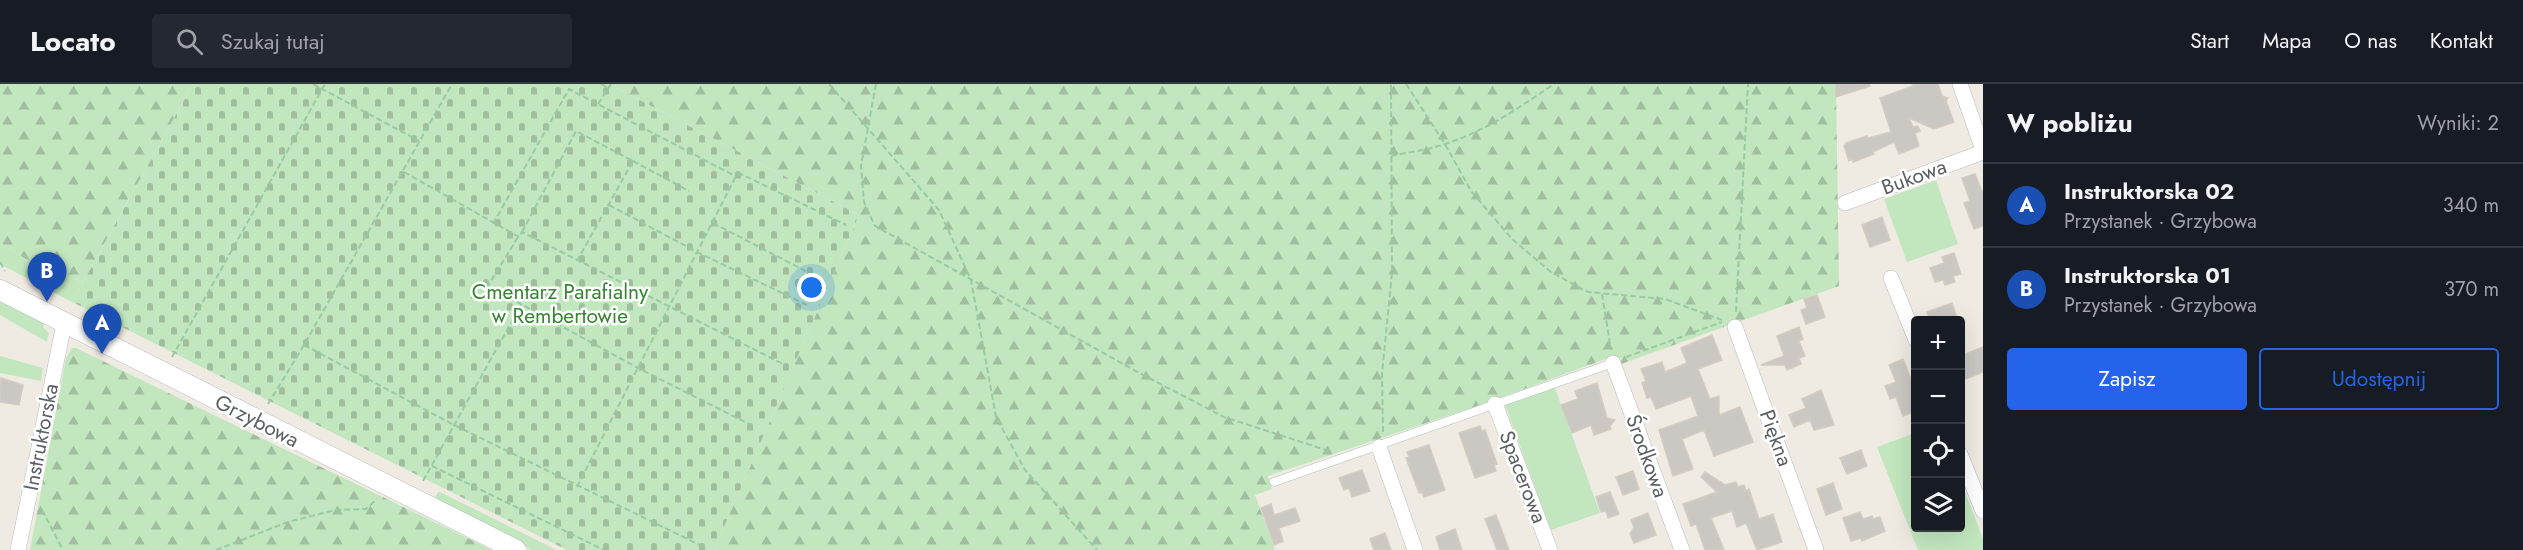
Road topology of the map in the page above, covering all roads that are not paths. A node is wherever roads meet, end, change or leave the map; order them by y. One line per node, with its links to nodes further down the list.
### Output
1 (1960, 84): 2 (street)
2 (1983, 151): 3 (street, Bukowa)
3 (1845, 203)
4 (1891, 278): 8 (street)
5 (2, 281): 6 (street, Grzybowa)
6 (64, 324): 15 (street, Instruktorska); 16 (street, Grzybowa)
7 (1735, 327): 20 (street, Piękna)
8 (1911, 328)
9 (1613, 363): 10 (lane); 19 (street, Środkowa)
10 (1495, 404): 11 (lane); 18 (street, Spacerowa)
11 (1379, 447): 13 (lane); 17 (street)
12 (1965, 466): 14 (street)
13 (1274, 482)
14 (1983, 511)
15 (18, 550)
16 (516, 550)
17 (1415, 550)
18 (1550, 550)
19 (1682, 550)
20 (1816, 550)

